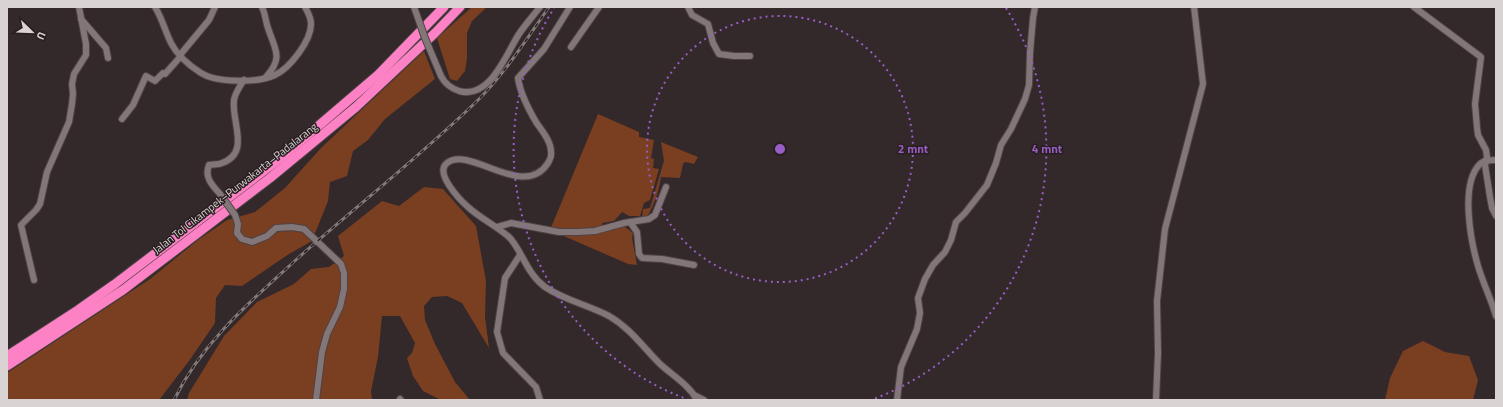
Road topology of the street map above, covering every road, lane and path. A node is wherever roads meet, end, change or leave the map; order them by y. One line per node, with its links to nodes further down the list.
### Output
1 (79, 7): 16 (street)
2 (155, 7): 18 (street)
3 (215, 7): 18 (street)
4 (262, 7): 21 (street)
5 (305, 7): 21 (street)
6 (414, 7): 9 (street, bridge)
7 (444, 7): 34 (highway, Jalan Tol Cikampek–Purwakarta–Padalarang)
8 (460, 7): 35 (highway, Jalan Tol Cikampek–Purwakarta–Padalarang)
9 (540, 7)
10 (570, 7): 29 (street)
11 (599, 7): 17 (street)
12 (688, 7): 19 (street)
13 (1035, 7): 40 (street)
14 (1194, 7): 41 (street)
15 (1414, 7): 24 (street)
16 (81, 19): 20 (street); 32 (street)
17 (571, 47)
18 (180, 55): 22 (street); 23 (street)
19 (750, 56)
20 (108, 58)
21 (265, 78): 22 (street)
22 (244, 80): 37 (street, bridge)
23 (122, 119)
24 (1486, 160): 25 (street); 27 (street); 33 (street)
25 (1496, 160)
26 (666, 187): 28 (street)
27 (1496, 216)
28 (630, 222): 29 (street); 31 (street)
29 (497, 227): 30 (street)
30 (520, 255): 36 (street); 38 (street)
31 (694, 265)
32 (34, 280)
33 (1496, 316)
34 (7, 356)
35 (7, 366)
36 (695, 398): 39 (street)
37 (316, 400)
38 (540, 400)
39 (704, 400)
40 (897, 400)
41 (1156, 400)

